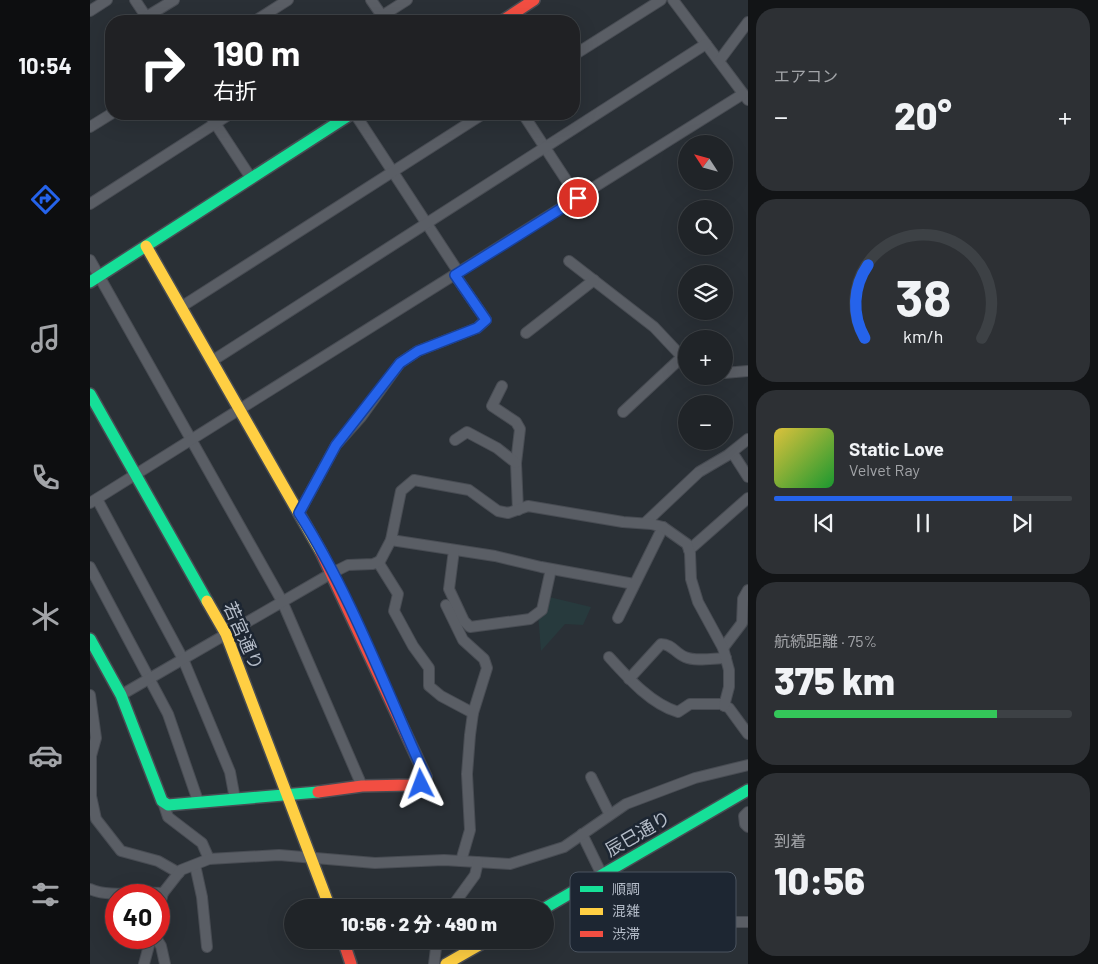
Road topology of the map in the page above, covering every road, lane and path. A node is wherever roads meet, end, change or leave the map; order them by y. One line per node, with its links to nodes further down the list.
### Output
1 (106, 0): 10 (street)
2 (135, 0): 11 (street)
3 (174, 0): 12 (street)
4 (288, 0): 13 (street)
5 (371, 0): 14 (street)
6 (407, 0): 15 (street)
7 (534, 0): 16 (street)
8 (661, 0): 19 (street)
9 (679, 2): 18 (street)
10 (90, 11)
11 (145, 15)
12 (153, 15)
13 (264, 15)
14 (378, 15)
15 (387, 15)
16 (511, 15)
17 (748, 22): 20 (street)
18 (706, 44): 20 (street); 31 (street)
19 (580, 52)
20 (719, 61): 21 (street)
21 (746, 97): 34 (street)
22 (105, 118): 30 (street)
23 (213, 120): 29 (street)
24 (220, 120): 29 (street)
25 (343, 120): 33 (street)
26 (357, 120): 32 (street)
27 (474, 120): 32 (street)
28 (527, 120): 31 (street)
29 (215, 123): 33 (street); 35 (street)
30 (90, 127)
31 (545, 148): 34 (street); 36 (street)
32 (393, 172): 36 (street); 43 (street)
33 (251, 178): 37 (street)
34 (578, 198): 40 (street)
35 (90, 204)
36 (427, 224): 40 (street); 46 (street)
37 (146, 246): 41 (street); 43 (street)
38 (90, 260): 41 (street)
39 (569, 261): 42 (street)
40 (457, 274): 52 (street); 64 (street)
41 (94, 279): 55 (street)
42 (594, 280): 44 (street); 45 (street)
43 (180, 307): 46 (street)
44 (526, 333)
45 (678, 352)
46 (212, 361): 52 (street)
47 (678, 363): 53 (street)
48 (748, 371): 49 (street)
49 (733, 372)
50 (502, 386): 58 (street)
51 (90, 394): 59 (street, 若宮通り)
52 (239, 410): 55 (street); 64 (street)
53 (623, 412)
54 (748, 439): 57 (street)
55 (191, 440): 59 (street); 76 (street)
56 (455, 440): 58 (street)
57 (732, 452): 60 (street); 65 (street)
58 (516, 464): 63 (street)
59 (136, 474): 62 (street); 79 (street, 若宮通り)
60 (748, 478)
61 (748, 498): 69 (street)
62 (94, 501): 83 (street)
63 (518, 510): 65 (street); 67 (street)
64 (299, 513): 73 (street)
65 (645, 524): 66 (street)
66 (663, 527): 69 (street); 74 (street)
67 (391, 540): 68 (street); 70 (street)
68 (454, 550): 72 (street); 72 (street)
69 (689, 550): 81 (street)
70 (378, 562): 73 (street); 89 (street)
71 (90, 568): 84 (street)
72 (552, 569): 74 (street)
73 (332, 572): 76 (street); 93 (street)
74 (634, 584): 78 (street)
75 (748, 590): 81 (street)
76 (282, 601): 79 (street); 93 (street)
77 (446, 605): 89 (street)
78 (618, 618)
79 (226, 634): 83 (street); 95 (street, 若宮通り)
80 (90, 639): 86 (street)
81 (724, 653): 85 (street); 88 (street)
82 (609, 658): 85 (street)
83 (183, 659): 84 (street); 96 (street)
84 (151, 678): 86 (street); 97 (street)
85 (629, 680): 88 (street)
86 (121, 695): 98 (street)
87 (90, 696): 110 (street)
88 (724, 706): 90 (street)
89 (473, 713): 105 (street)
90 (748, 734)
91 (748, 765): 100 (street)
92 (591, 777): 100 (street)
93 (362, 786): 95 (street)
94 (748, 790): 109 (street, 辰巳通り)
95 (288, 796): 96 (street); 104 (street, 若宮通り)
96 (235, 799): 97 (street)
97 (198, 801): 98 (street)
98 (163, 802): 103 (street)
99 (748, 812): 101 (street)
100 (610, 813): 102 (street)
101 (748, 827)
102 (582, 834): 106 (street); 108 (street)
103 (209, 859): 104 (street); 107 (street)
104 (312, 859): 105 (street); 115 (street, 若宮通り)
105 (461, 861): 106 (street)
106 (478, 862): 116 (street)
107 (195, 865): 110 (street); 118 (street)
108 (600, 872)
109 (609, 872)
110 (179, 873): 111 (street)
111 (170, 884)
112 (90, 889): 113 (street)
113 (105, 894)
114 (570, 894): 117 (street, 辰巳通り)
115 (327, 899)
116 (458, 899)
117 (554, 903)
118 (207, 947)
119 (148, 949): 124 (street)
120 (162, 949): 125 (street)
121 (346, 949): 126 (street)
122 (436, 949): 127 (street)
123 (472, 949): 128 (street)
124 (144, 964)
125 (165, 964)
126 (352, 964)
127 (434, 964)
128 (446, 964)

